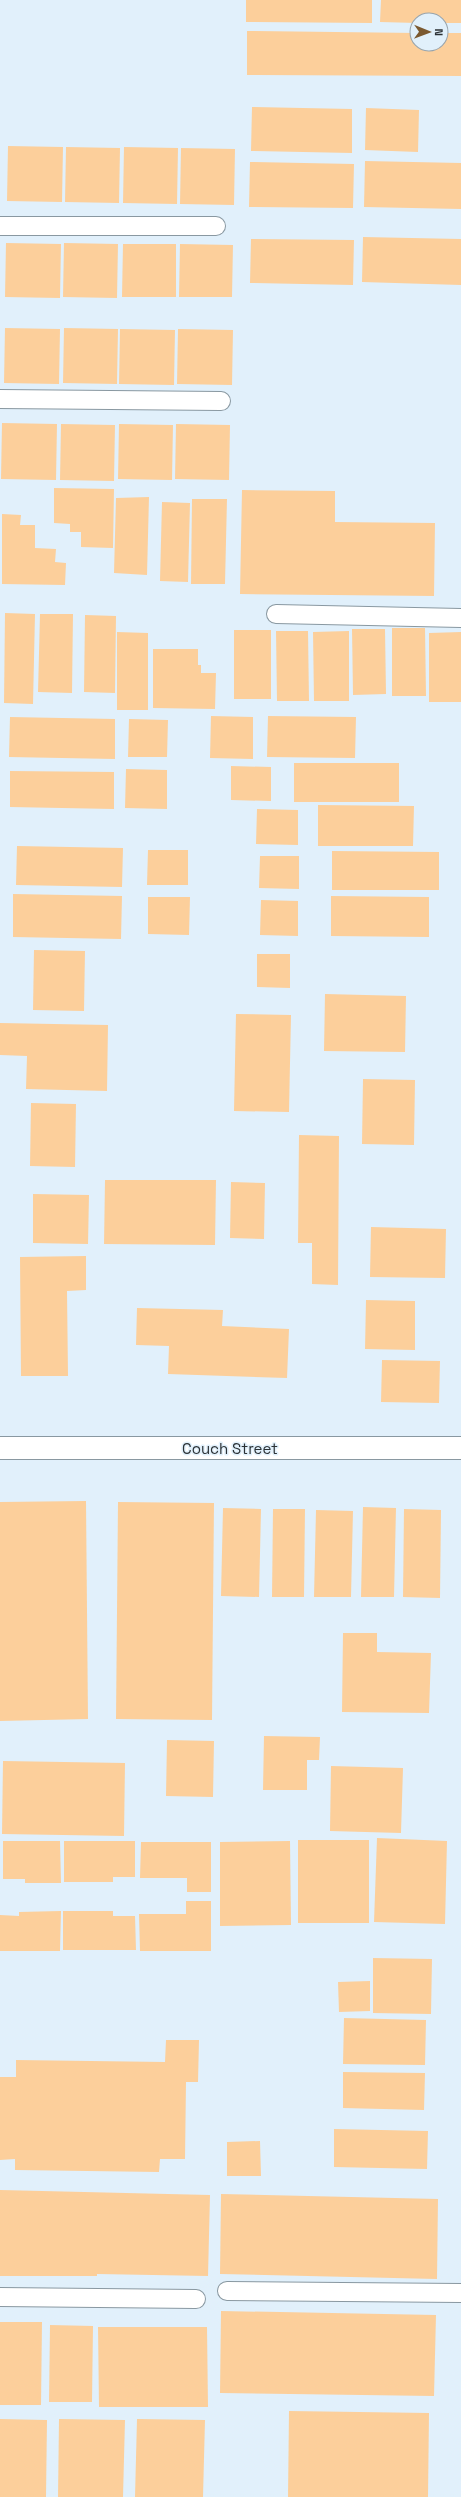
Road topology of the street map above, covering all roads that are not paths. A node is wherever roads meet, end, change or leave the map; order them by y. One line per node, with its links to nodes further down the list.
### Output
1 (0, 226): 2 (lane)
2 (216, 226)
3 (0, 399): 4 (lane)
4 (221, 402)
5 (276, 614): 6 (lane)
6 (461, 618)
7 (0, 1448): 8 (street, Couch Street)
8 (461, 1448)
9 (228, 2291): 10 (lane)
10 (461, 2293)
11 (0, 2297): 12 (lane)
12 (196, 2299)

